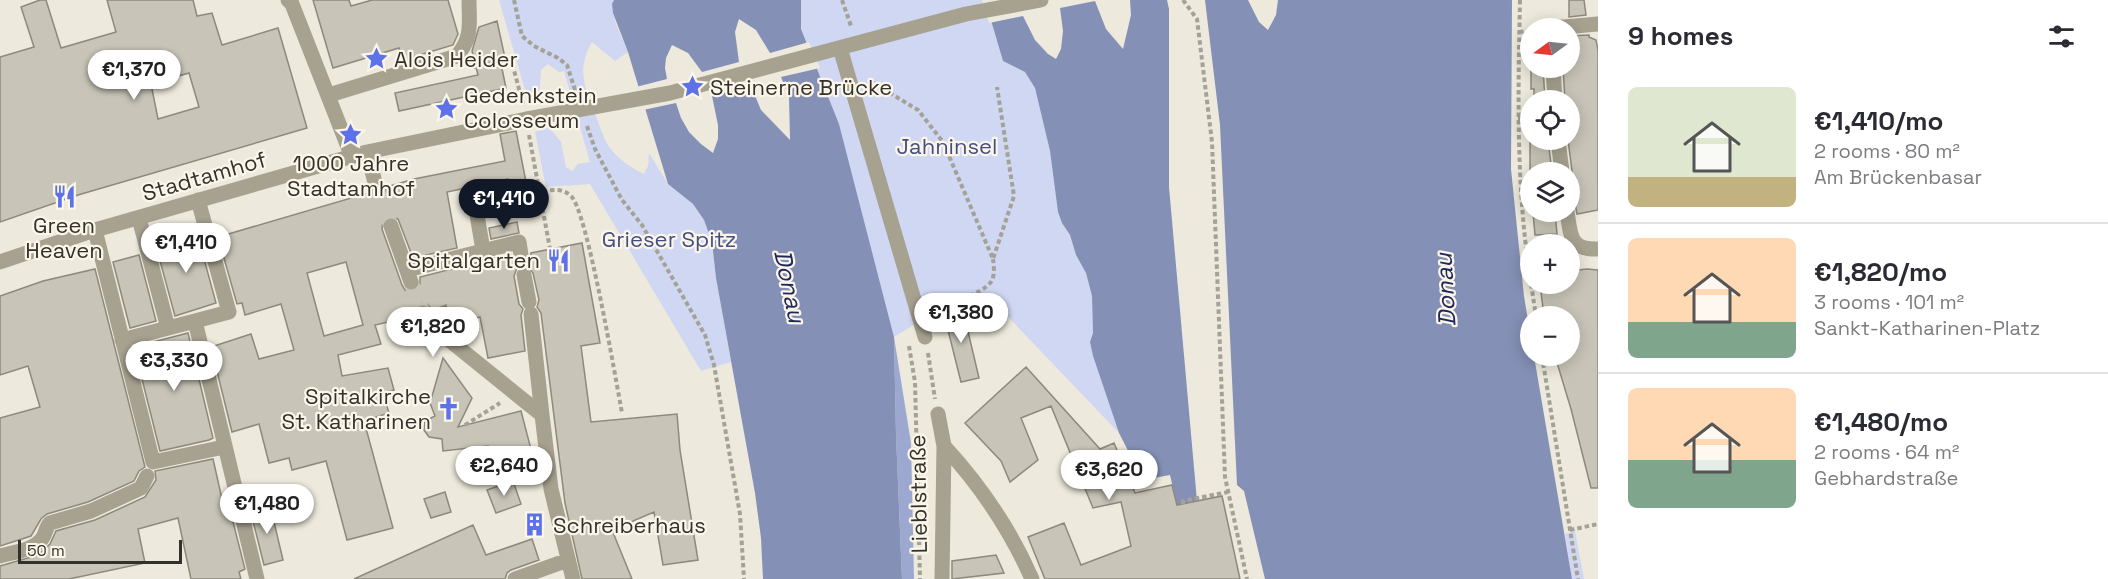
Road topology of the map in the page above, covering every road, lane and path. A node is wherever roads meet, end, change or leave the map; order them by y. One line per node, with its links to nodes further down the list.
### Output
1 (288, 0): 17 (street)
2 (469, 0): 17 (street)
3 (513, 0): 16 (path)
4 (842, 0): 8 (path)
5 (1041, 0): 12 (street, bridge)
6 (1183, 0): 56 (path)
7 (1520, 0): 11 (path)
8 (847, 14)
9 (1598, 24): 10 (street)
10 (1580, 26)
11 (1519, 32): 18 (path)
12 (840, 48): 19 (street, bridge); 44 (street, bridge)
13 (475, 67): 19 (path)
14 (870, 81): 37 (path)
15 (997, 87): 37 (path)
16 (576, 91)
17 (329, 95): 22 (street)
18 (1518, 117): 32 (path)
19 (527, 119): 21 (street, Stadtamhof); 24 (path)
20 (589, 130): 65 (path)
21 (367, 152): 22 (street, Stadtamhof); 23 (street)
22 (352, 157): 26 (street, Stadtamhof)
23 (377, 190)
24 (540, 192): 25 (path); 34 (path); 49 (path)
25 (529, 198)
26 (198, 200): 28 (street, Stadtamhof); 42 (street)
27 (476, 209): 36 (street)
28 (139, 218): 31 (street, Stadtamhof); 43 (street)
29 (1569, 222): 35 (street)
30 (391, 226): 36 (street)
31 (95, 230): 38 (street, Stadtamhof); 46 (street)
32 (1524, 234)
33 (520, 248): 36 (street)
34 (550, 249)
35 (1598, 249)
36 (483, 250)
37 (993, 259): 40 (path)
38 (0, 262)
39 (524, 275): 51 (street)
40 (936, 308)
41 (423, 314): 48 (street)
42 (195, 321): 43 (street); 54 (street)
43 (168, 328): 46 (street)
44 (925, 338): 50 (path, Lieblstraße)
45 (908, 339): 66 (path)
46 (122, 340): 55 (street)
47 (1544, 366): 59 (path)
48 (516, 394): 51 (street); 52 (path)
49 (622, 413)
50 (938, 414): 53 (street, Lieblstraße)
51 (542, 416): 61 (street)
52 (465, 425)
53 (944, 446): 67 (street, Lieblstraße); 68 (street)
54 (224, 447): 55 (street); 62 (street)
55 (150, 468): 60 (street)
56 (1228, 492): 57 (path); 69 (path)
57 (1183, 504)
58 (1598, 524): 59 (path)
59 (1570, 530): 70 (path)
60 (0, 556)
61 (568, 561): 63 (street); 64 (street)
62 (257, 579)
63 (515, 579)
64 (573, 579)
65 (744, 579)
66 (920, 579)
67 (942, 579)
68 (1032, 579)
69 (1247, 579)
70 (1578, 579)

